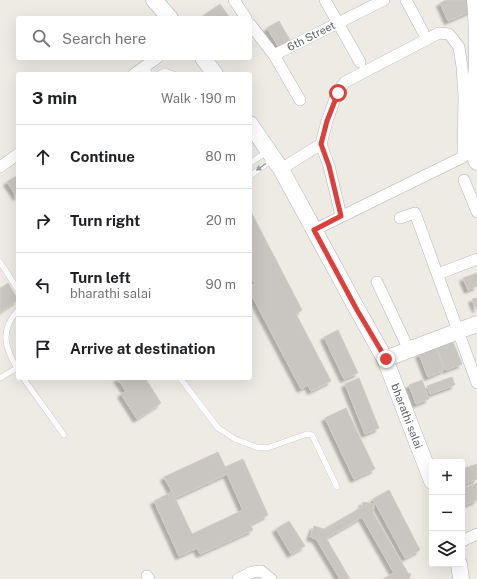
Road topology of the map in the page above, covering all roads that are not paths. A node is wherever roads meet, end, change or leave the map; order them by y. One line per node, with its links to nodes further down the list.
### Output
1 (154, 0): 7 (street)
2 (234, 0): 8 (street)
3 (325, 0): 9 (street)
4 (384, 0): 9 (street, 6th Street)
5 (406, 0): 11 (street)
6 (475, 0): 16 (street)
7 (168, 16)
8 (245, 16)
9 (338, 23): 12 (street, 6th Street); 15 (street)
10 (252, 27): 12 (street, 6th Street)
11 (423, 32)
12 (274, 55): 19 (street)
13 (156, 60): 17 (street)
14 (204, 60): 18 (street)
15 (360, 62)
16 (477, 64): 24 (street)
17 (148, 70)
18 (214, 72)
19 (300, 100)
20 (252, 127): 23 (street, bharathi salai)
21 (321, 144): 23 (street); 24 (street); 30 (street)
22 (16, 155): 26 (street)
23 (274, 160): 25 (lane); 27 (lane, one-way to 27); 32 (street, bharathi salai)
24 (470, 160): 30 (street)
25 (252, 163)
26 (0, 167)
27 (252, 175)
28 (464, 180): 29 (street)
29 (477, 212)
30 (341, 216): 32 (street)
31 (400, 218): 35 (street)
32 (314, 230): 42 (street, bharathi salai)
33 (477, 259): 35 (street)
34 (0, 262): 37 (lane)
35 (438, 274): 40 (street)
36 (376, 282): 41 (street)
37 (16, 287)
38 (16, 312): 43 (lane)
39 (477, 324): 40 (street)
40 (458, 331): 41 (street); 48 (street)
41 (409, 350): 42 (street)
42 (386, 359): 50 (street, bharathi salai)
43 (16, 367)
44 (16, 370): 45 (lane)
45 (0, 378)
46 (24, 380): 49 (lane)
47 (182, 380): 51 (lane)
48 (477, 383)
49 (64, 435)
50 (429, 473)
51 (336, 487)
52 (477, 534): 53 (street)
53 (465, 540)
54 (459, 567): 57 (street)
55 (238, 579): 56 (street)
56 (271, 579)
57 (461, 579)

